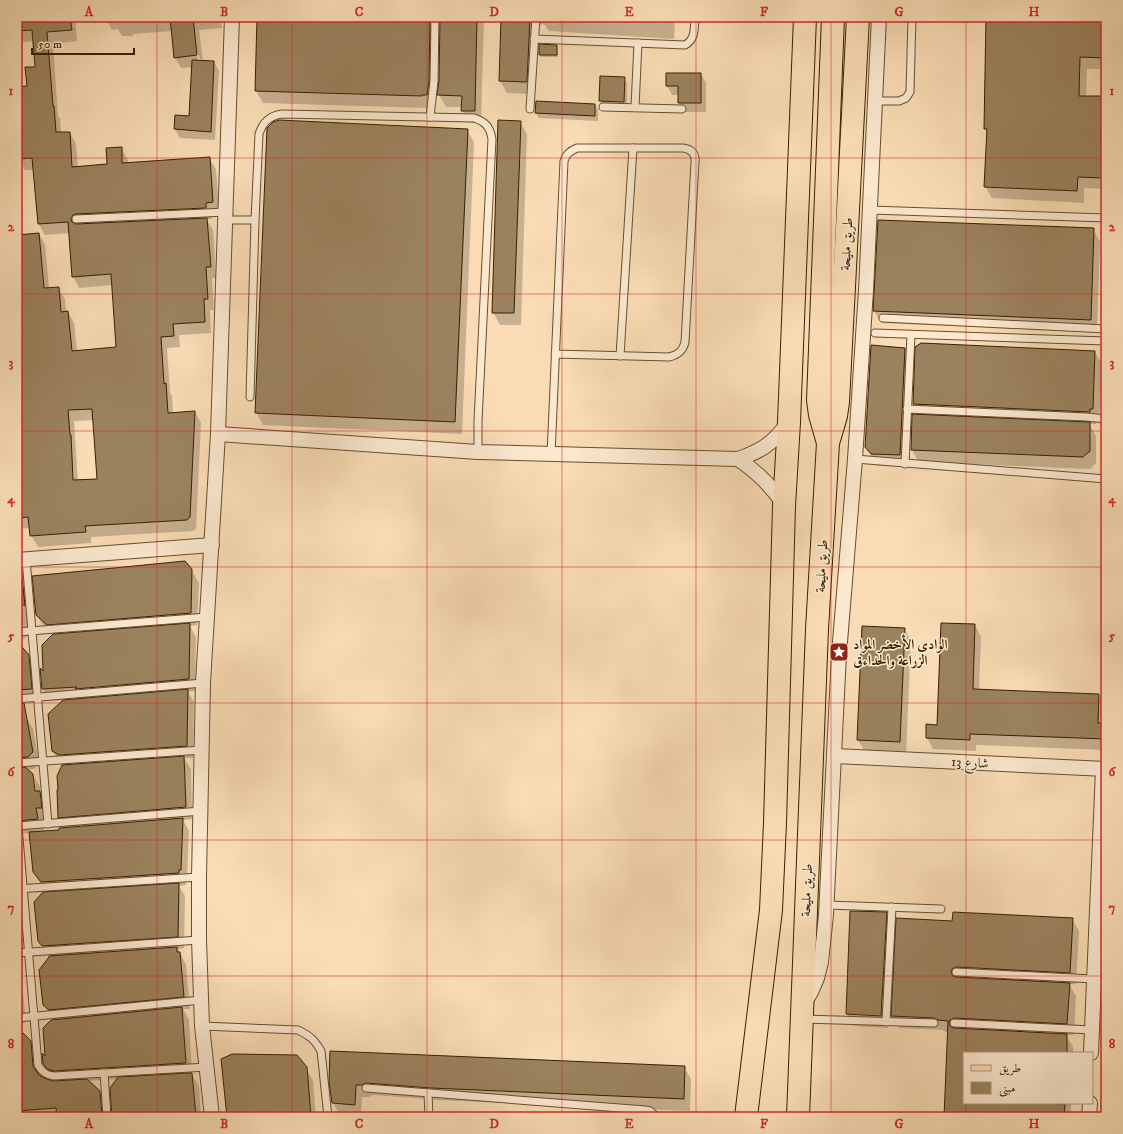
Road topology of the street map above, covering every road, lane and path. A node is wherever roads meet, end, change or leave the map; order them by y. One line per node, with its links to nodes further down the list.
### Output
1 (232, 17): 20 (street)
2 (435, 17): 17 (lane)
3 (536, 17): 10 (lane)
4 (695, 17): 11 (lane)
5 (805, 17): 34 (main road)
6 (833, 17): 36 (main road)
7 (858, 17): 36 (main road, طريق مليحة)
8 (879, 17): 12 (street)
9 (912, 17): 12 (lane)
10 (534, 39): 11 (lane); 15 (lane)
11 (638, 44): 14 (lane)
12 (875, 101): 19 (street)
13 (603, 106): 14 (lane)
14 (635, 107): 16 (lane)
15 (530, 109)
16 (682, 109)
17 (430, 117): 23 (lane); 37 (lane)
18 (633, 148): 29 (lane); 30 (lane); 30 (lane)
19 (870, 210): 21 (lane); 40 (street)
20 (226, 216): 22 (lane); 23 (lane); 35 (street)
21 (1106, 218)
22 (76, 219)
23 (255, 220): 31 (lane)
24 (883, 318): 25 (lane)
25 (1106, 329)
26 (875, 334): 27 (lane)
27 (911, 335): 28 (lane); 32 (lane)
28 (1106, 341)
29 (555, 354): 30 (lane); 38 (lane)
30 (620, 356)
31 (250, 397)
32 (908, 409): 33 (lane); 41 (lane)
33 (1106, 419)
34 (789, 422): 39 (street); 43 (main road)
35 (218, 434): 37 (street); 44 (street)
36 (828, 443): 71 (main road, طريق مليحة)
37 (478, 452): 38 (street)
38 (551, 455): 39 (street)
39 (738, 459): 43 (street)
40 (855, 460): 41 (lane); 53 (street)
41 (905, 464): 42 (lane)
42 (1106, 479)
43 (784, 506): 90 (main road)
44 (212, 545): 45 (street); 46 (street)
45 (21, 560): 47 (lane)
46 (207, 617): 47 (lane); 49 (street)
47 (32, 630): 48 (lane); 50 (lane)
48 (17, 632)
49 (204, 683): 50 (lane); 52 (street)
50 (37, 698): 51 (lane); 54 (lane)
51 (17, 699)
52 (202, 750): 54 (lane); 57 (street)
53 (835, 756): 56 (street, شارع 13); 62 (street)
54 (43, 761): 55 (lane); 58 (lane)
55 (17, 763)
56 (1105, 769): 69 (street)
57 (201, 811): 58 (lane); 60 (street)
58 (48, 824): 59 (lane)
59 (18, 826): 61 (lane)
60 (199, 877): 61 (lane); 65 (street)
61 (20, 889): 66 (lane)
62 (827, 905): 63 (lane); 71 (street)
63 (892, 907): 64 (lane); 74 (lane)
64 (940, 909)
65 (199, 940): 66 (lane); 70 (street)
66 (29, 952): 67 (lane); 72 (lane)
67 (17, 953)
68 (956, 972): 69 (lane)
69 (1094, 979): 78 (street)
70 (202, 1000): 72 (lane); 77 (street)
71 (802, 1013): 74 (lane); 91 (main road, طريق مليحة)
72 (34, 1016): 73 (lane); 81 (lane)
73 (17, 1018)
74 (886, 1022): 75 (lane)
75 (934, 1023)
76 (954, 1023): 78 (lane)
77 (202, 1026): 80 (street); 87 (lane)
78 (1092, 1030): 79 (street)
79 (1091, 1052)
80 (207, 1067): 81 (lane); 86 (street)
81 (104, 1073): 85 (lane)
82 (366, 1088): 83 (lane)
83 (428, 1093): 88 (lane); 89 (lane)
84 (1090, 1104): 92 (street)
85 (107, 1117)
86 (212, 1117)
87 (328, 1117)
88 (429, 1117)
89 (657, 1117)
90 (746, 1117)
91 (798, 1117)
92 (1089, 1117)

